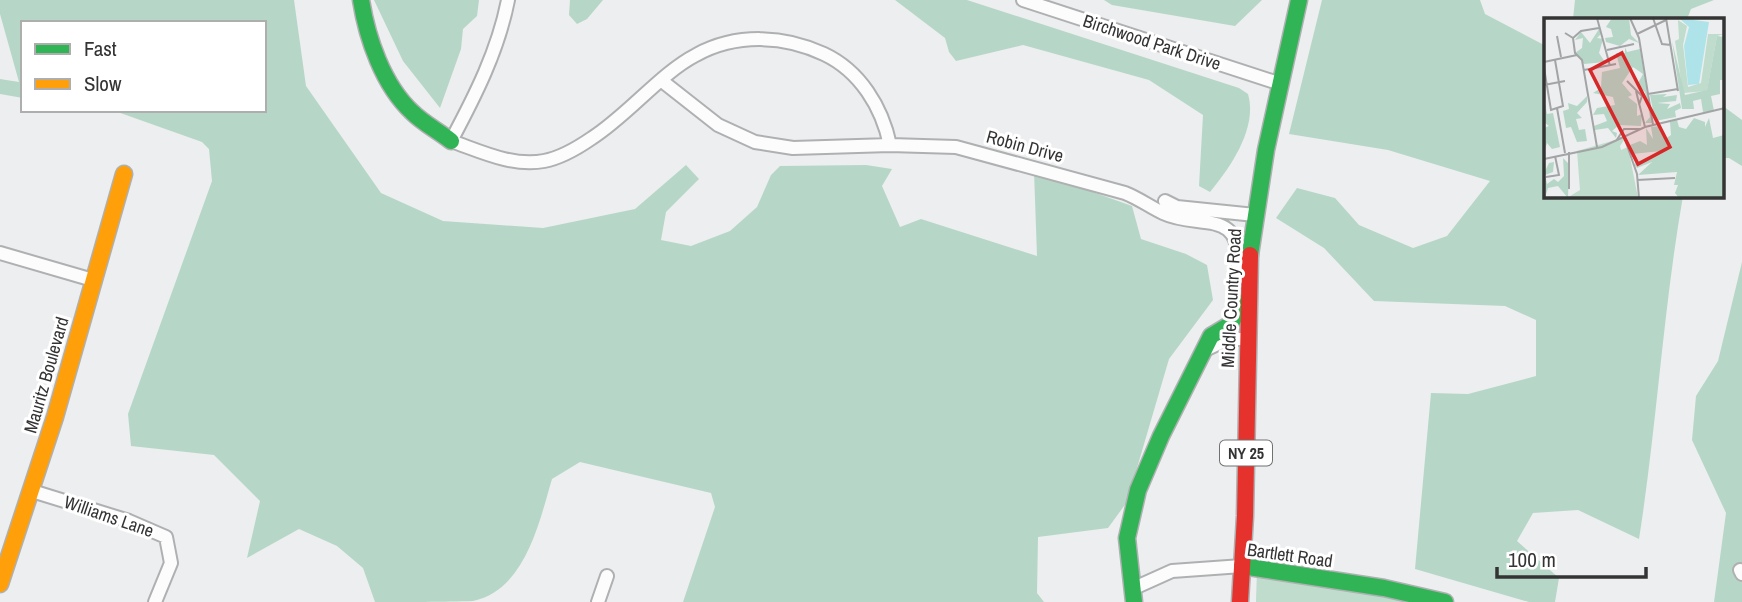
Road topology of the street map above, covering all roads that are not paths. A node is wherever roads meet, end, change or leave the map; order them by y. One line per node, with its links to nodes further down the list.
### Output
1 (362, 0): 7 (street)
2 (508, 0): 7 (street)
3 (1023, 0): 6 (street, Birchwood Park Drive)
4 (1299, 0): 6 (street, Middle Country Road / NY 25)
5 (662, 81): 7 (street); 8 (street, Robin Drive); 8 (street)
6 (1281, 84): 11 (street, Middle Country Road / NY 25)
7 (451, 141)
8 (890, 145): 10 (street, Robin Drive)
9 (124, 174): 13 (street, Mauritz Boulevard)
10 (1148, 201): 11 (street, Robin Drive); 14 (street, Robin Drive)
11 (1255, 215): 14 (street, Middle Country Road / NY 25)
12 (0, 253): 13 (street)
13 (93, 280): 18 (street, Mauritz Boulevard)
14 (1249, 281): 15 (street, Middle Country Road / NY 25)
15 (1248, 300): 16 (street, Middle Country Road / NY 25); 17 (street)
16 (1248, 339): 17 (street); 19 (street, Middle Country Road / NY 25)
17 (1207, 350): 22 (street)
18 (32, 491): 21 (street, Mauritz Boulevard); 23 (street, Williams Lane)
19 (1242, 566): 22 (street, Bartlett Road); 25 (street, Middle Country Road / NY 25); 26 (street, Bartlett Road)
20 (607, 576): 24 (street)
21 (0, 584)
22 (1133, 595)
23 (155, 602)
24 (598, 602)
25 (1240, 602)
26 (1445, 602)

